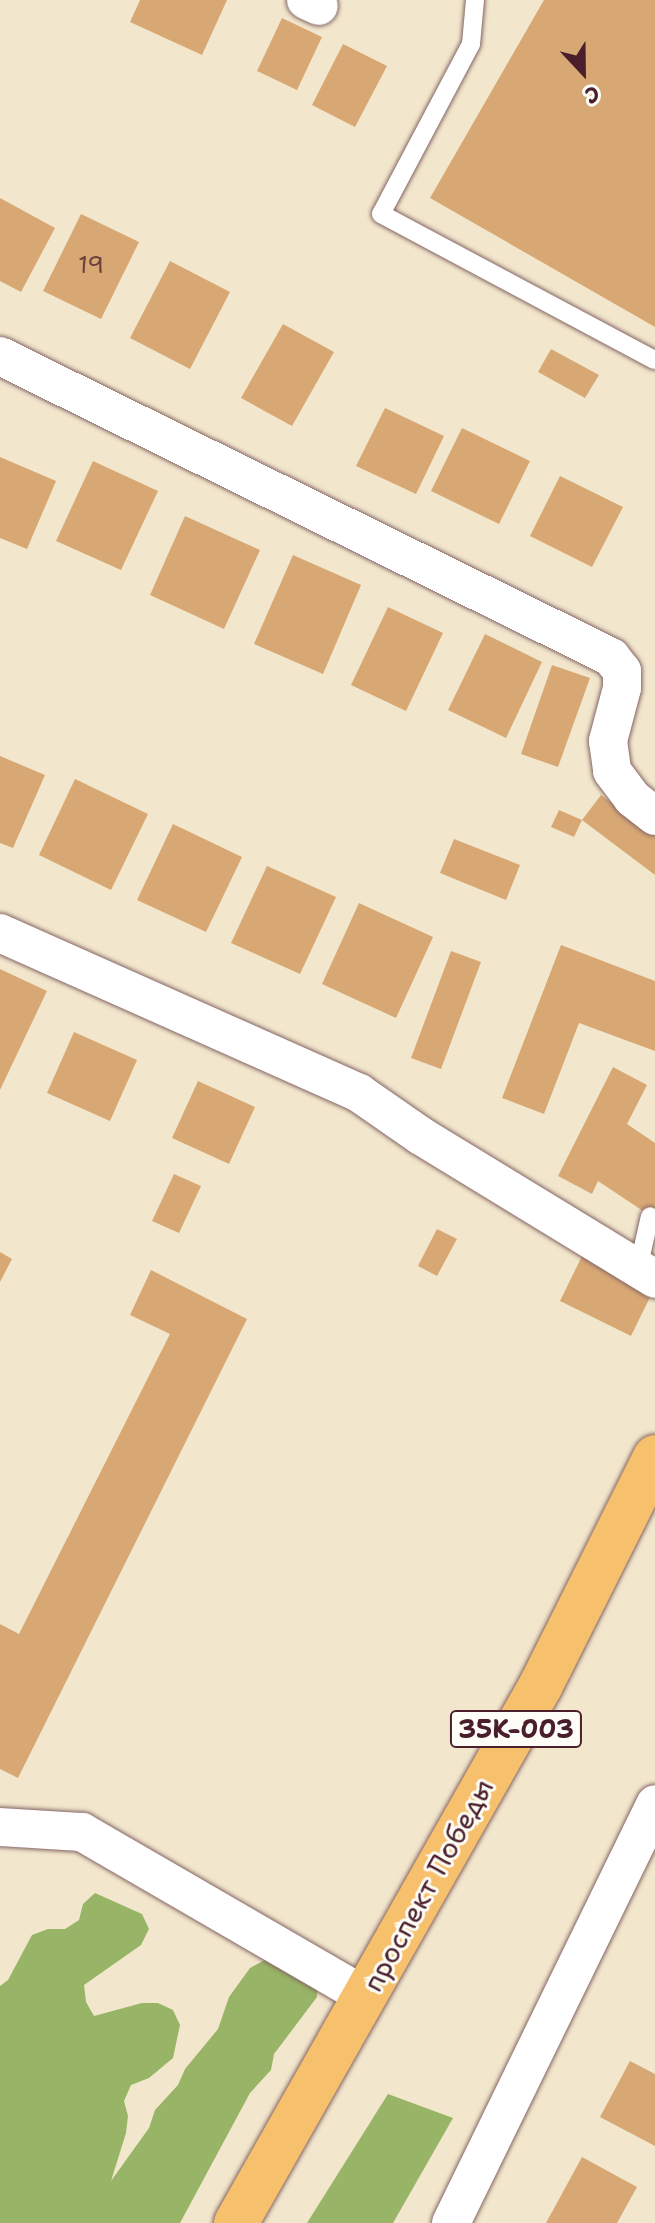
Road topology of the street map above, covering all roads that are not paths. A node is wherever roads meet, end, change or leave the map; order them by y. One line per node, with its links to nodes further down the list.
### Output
1 (475, 0): 3 (lane)
2 (0, 356): 4 (street)
3 (655, 360)
4 (655, 816)
5 (0, 933): 7 (street)
6 (650, 1216): 7 (lane)
7 (647, 1274)
8 (655, 1457): 11 (main road, проспект Победы / 35К-003)
9 (655, 1804): 13 (street)
10 (0, 1827): 11 (street)
11 (365, 1996): 12 (main road, проспект Победы / 35К-003)
12 (236, 2223)
13 (451, 2223)

